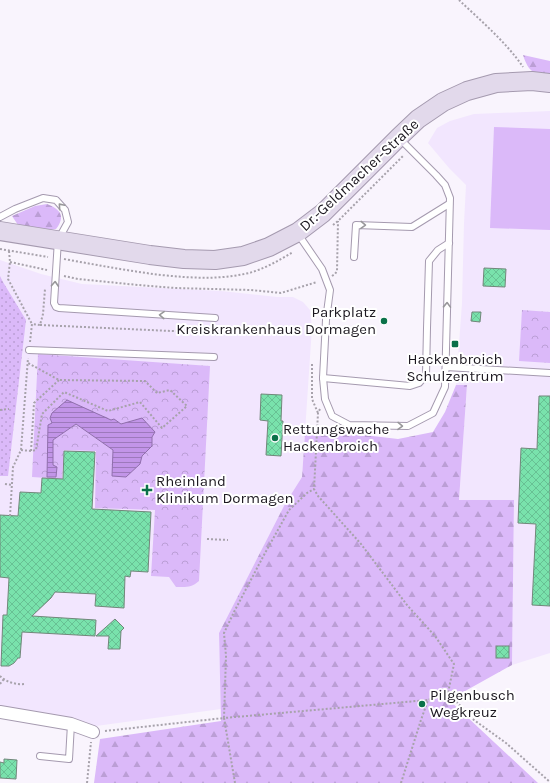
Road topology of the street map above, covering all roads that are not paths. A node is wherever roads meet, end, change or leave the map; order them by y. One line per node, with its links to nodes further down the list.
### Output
1 (550, 83): 2 (street, Dr.-Geldmacher-Straße)
2 (404, 144): 3 (lane); 6 (street, Dr.-Geldmacher-Straße)
3 (449, 204): 7 (lane); 9 (lane, one-way to 3)
4 (0, 218): 8 (lane, one-way to 4)
5 (0, 231): 8 (street, Dr.-Geldmacher-Straße)
6 (298, 232): 8 (street, Dr.-Geldmacher-Straße); 15 (lane)
7 (449, 243): 13 (lane, one-way to 7); 15 (lane)
8 (57, 249): 10 (lane, one-way to 8)
9 (354, 257)
10 (215, 318)
11 (29, 350): 12 (lane)
12 (214, 357)
13 (446, 367): 14 (lane); 15 (lane, one-way to 13)
14 (550, 374)
15 (323, 378)
16 (0, 712): 17 (street)
17 (71, 724): 18 (street); 19 (lane)
18 (93, 732)
19 (40, 756)

